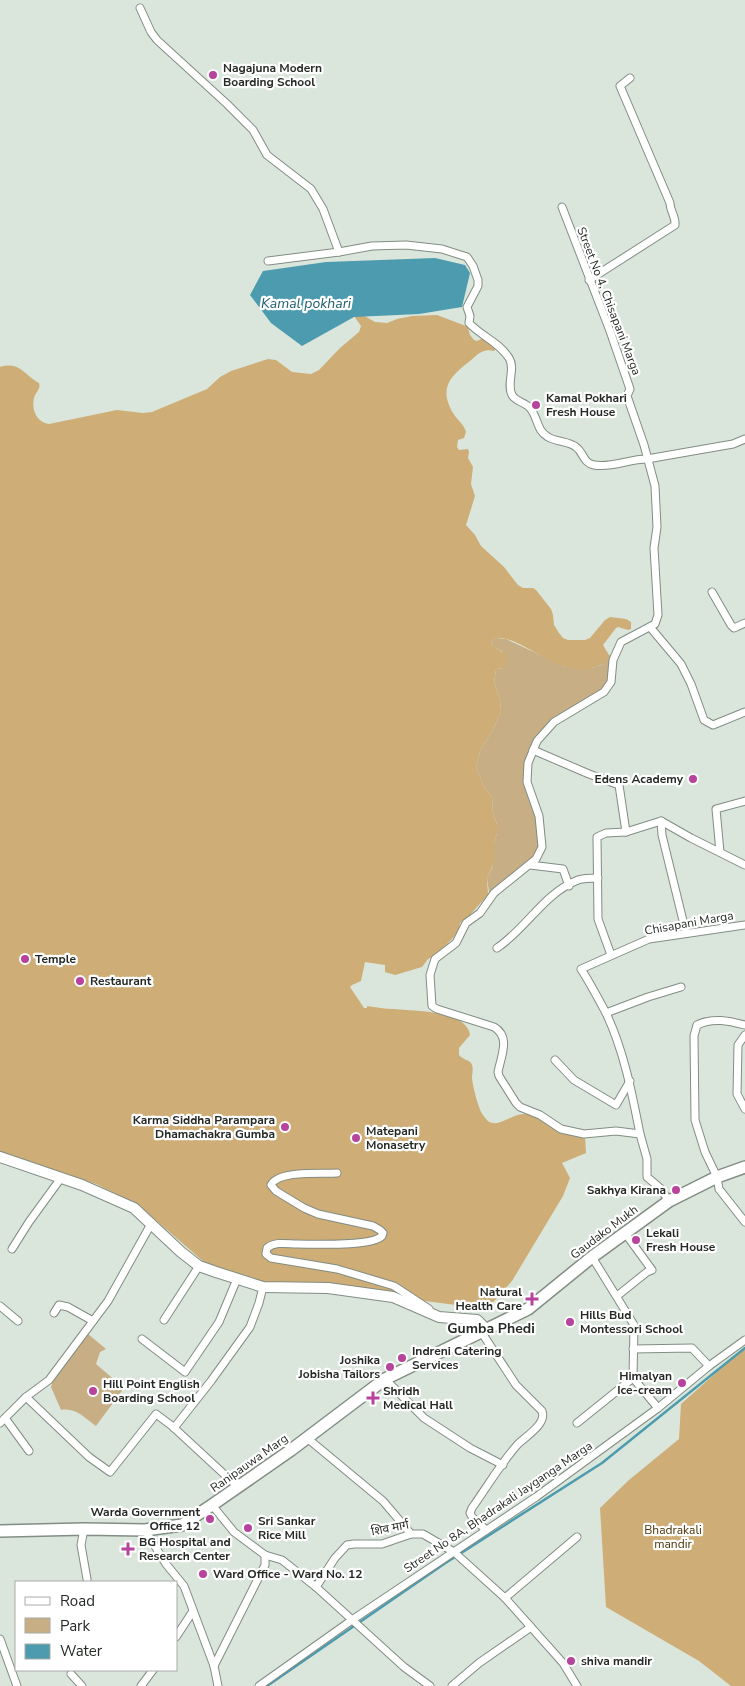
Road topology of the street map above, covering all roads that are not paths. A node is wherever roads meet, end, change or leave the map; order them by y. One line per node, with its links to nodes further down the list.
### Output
1 (140, 8): 4 (street)
2 (630, 78): 6 (street)
3 (562, 207): 6 (street, Street No 4, Chisapani Marga)
4 (339, 252): 5 (street); 8 (street)
5 (268, 261)
6 (589, 280): 8 (street, Street No 4, Chisapani Marga)
7 (745, 440): 8 (street)
8 (647, 459): 11 (street, Street No 4, Chisapani Marga)
9 (712, 592): 10 (street)
10 (745, 624)
11 (650, 627): 12 (street); 13 (street)
12 (745, 712)
13 (533, 750): 16 (street); 18 (street)
14 (745, 801): 17 (street)
15 (662, 821): 16 (street); 17 (street); 23 (street)
16 (626, 832): 20 (street)
17 (720, 852): 19 (street)
18 (530, 865): 21 (street); 33 (street)
19 (745, 865)
20 (598, 878): 21 (street); 25 (street)
21 (569, 886): 24 (street)
22 (745, 925): 23 (street, Chisapani Marga)
23 (686, 933): 25 (street, Chisapani Marga)
24 (497, 948)
25 (610, 955): 27 (street, Chisapani Marga)
26 (681, 987): 27 (street)
27 (606, 1013): 31 (street)
28 (745, 1026): 37 (street)
29 (745, 1035): 32 (street)
30 (555, 1060): 31 (street)
31 (630, 1081): 33 (street)
32 (745, 1109)
33 (640, 1134): 39 (street)
34 (0, 1157): 38 (main road)
35 (745, 1167): 37 (main road, Gaudako Mukh)
36 (337, 1173): 51 (street)
37 (717, 1177): 39 (main road, Gaudako Mukh); 40 (street)
38 (61, 1178): 41 (main road); 43 (street)
39 (669, 1201): 42 (main road, Gaudako Mukh)
40 (745, 1222)
41 (151, 1224): 45 (main road); 54 (street)
42 (625, 1233): 44 (main road, Gaudako Mukh); 48 (street)
43 (12, 1249)
44 (592, 1256): 48 (street); 55 (main road, Gaudako Mukh)
45 (199, 1266): 46 (main road); 52 (street)
46 (237, 1280): 47 (main road); 56 (street)
47 (263, 1286): 51 (main road); 66 (street)
48 (617, 1296): 58 (street)
49 (0, 1306): 53 (street)
50 (54, 1313): 54 (street)
51 (440, 1317): 55 (main road)
52 (164, 1320)
53 (18, 1321)
54 (93, 1321): 62 (street)
55 (484, 1331): 61 (main road, Ranipauwa Marg); 69 (street)
56 (142, 1339)
57 (745, 1340): 59 (street, Street No 8A, Bhadrakali Jayganga Marga)
58 (632, 1349): 59 (street); 60 (street)
59 (709, 1366): 63 (street, Street No 8A, Bhadrakali Jayganga Marga)
60 (633, 1378): 63 (street); 65 (street)
61 (385, 1379): 67 (main road, Ranipauwa Marg); 69 (street)
62 (26, 1397): 64 (street); 66 (street)
63 (658, 1408): 75 (street, Street No 8A, Bhadrakali Jayganga Marga)
64 (2, 1421): 68 (street)
65 (577, 1423)
66 (174, 1428): 70 (street)
67 (308, 1438): 70 (main road, Ranipauwa Marg); 76 (street)
68 (29, 1452)
69 (503, 1465): 75 (street)
70 (238, 1487): 71 (main road, Ranipauwa Marg)
71 (212, 1505): 74 (main road, Ranipauwa Marg); 79 (street)
72 (84, 1529): 73 (main road, Ranipauwa Marg); 74 (main road, Ranipauwa Marg); 80 (street)
73 (0, 1530)
74 (144, 1530): 83 (street)
75 (486, 1530): 78 (street, Street No 8A, Bhadrakali Jayganga Marga)
76 (411, 1534): 78 (street, शिव मार्ग); 81 (street, शिव मार्ग)
77 (577, 1538): 82 (street)
78 (454, 1552): 82 (street, शिव मार्ग); 84 (street, Street No 8A, Bhadrakali Jayganga Marga)
79 (265, 1555): 81 (street); 88 (street)
80 (87, 1579)
81 (316, 1587): 84 (street)
82 (505, 1598): 85 (street, शिव मार्ग)
83 (193, 1611): 86 (street); 88 (street)
84 (352, 1620): 95 (street, Street No 8A, Bhadrakali Jayganga Marga); 96 (street)
85 (531, 1627): 97 (street); 98 (street, शिव मार्ग)
86 (178, 1634)
87 (0, 1639): 91 (street)
88 (214, 1666): 94 (street)
89 (152, 1671): 93 (street)
90 (71, 1674): 92 (street)
91 (17, 1686)
92 (82, 1686)
93 (141, 1686)
94 (217, 1686)
95 (259, 1686)
96 (430, 1686)
97 (452, 1686)
98 (577, 1686)

